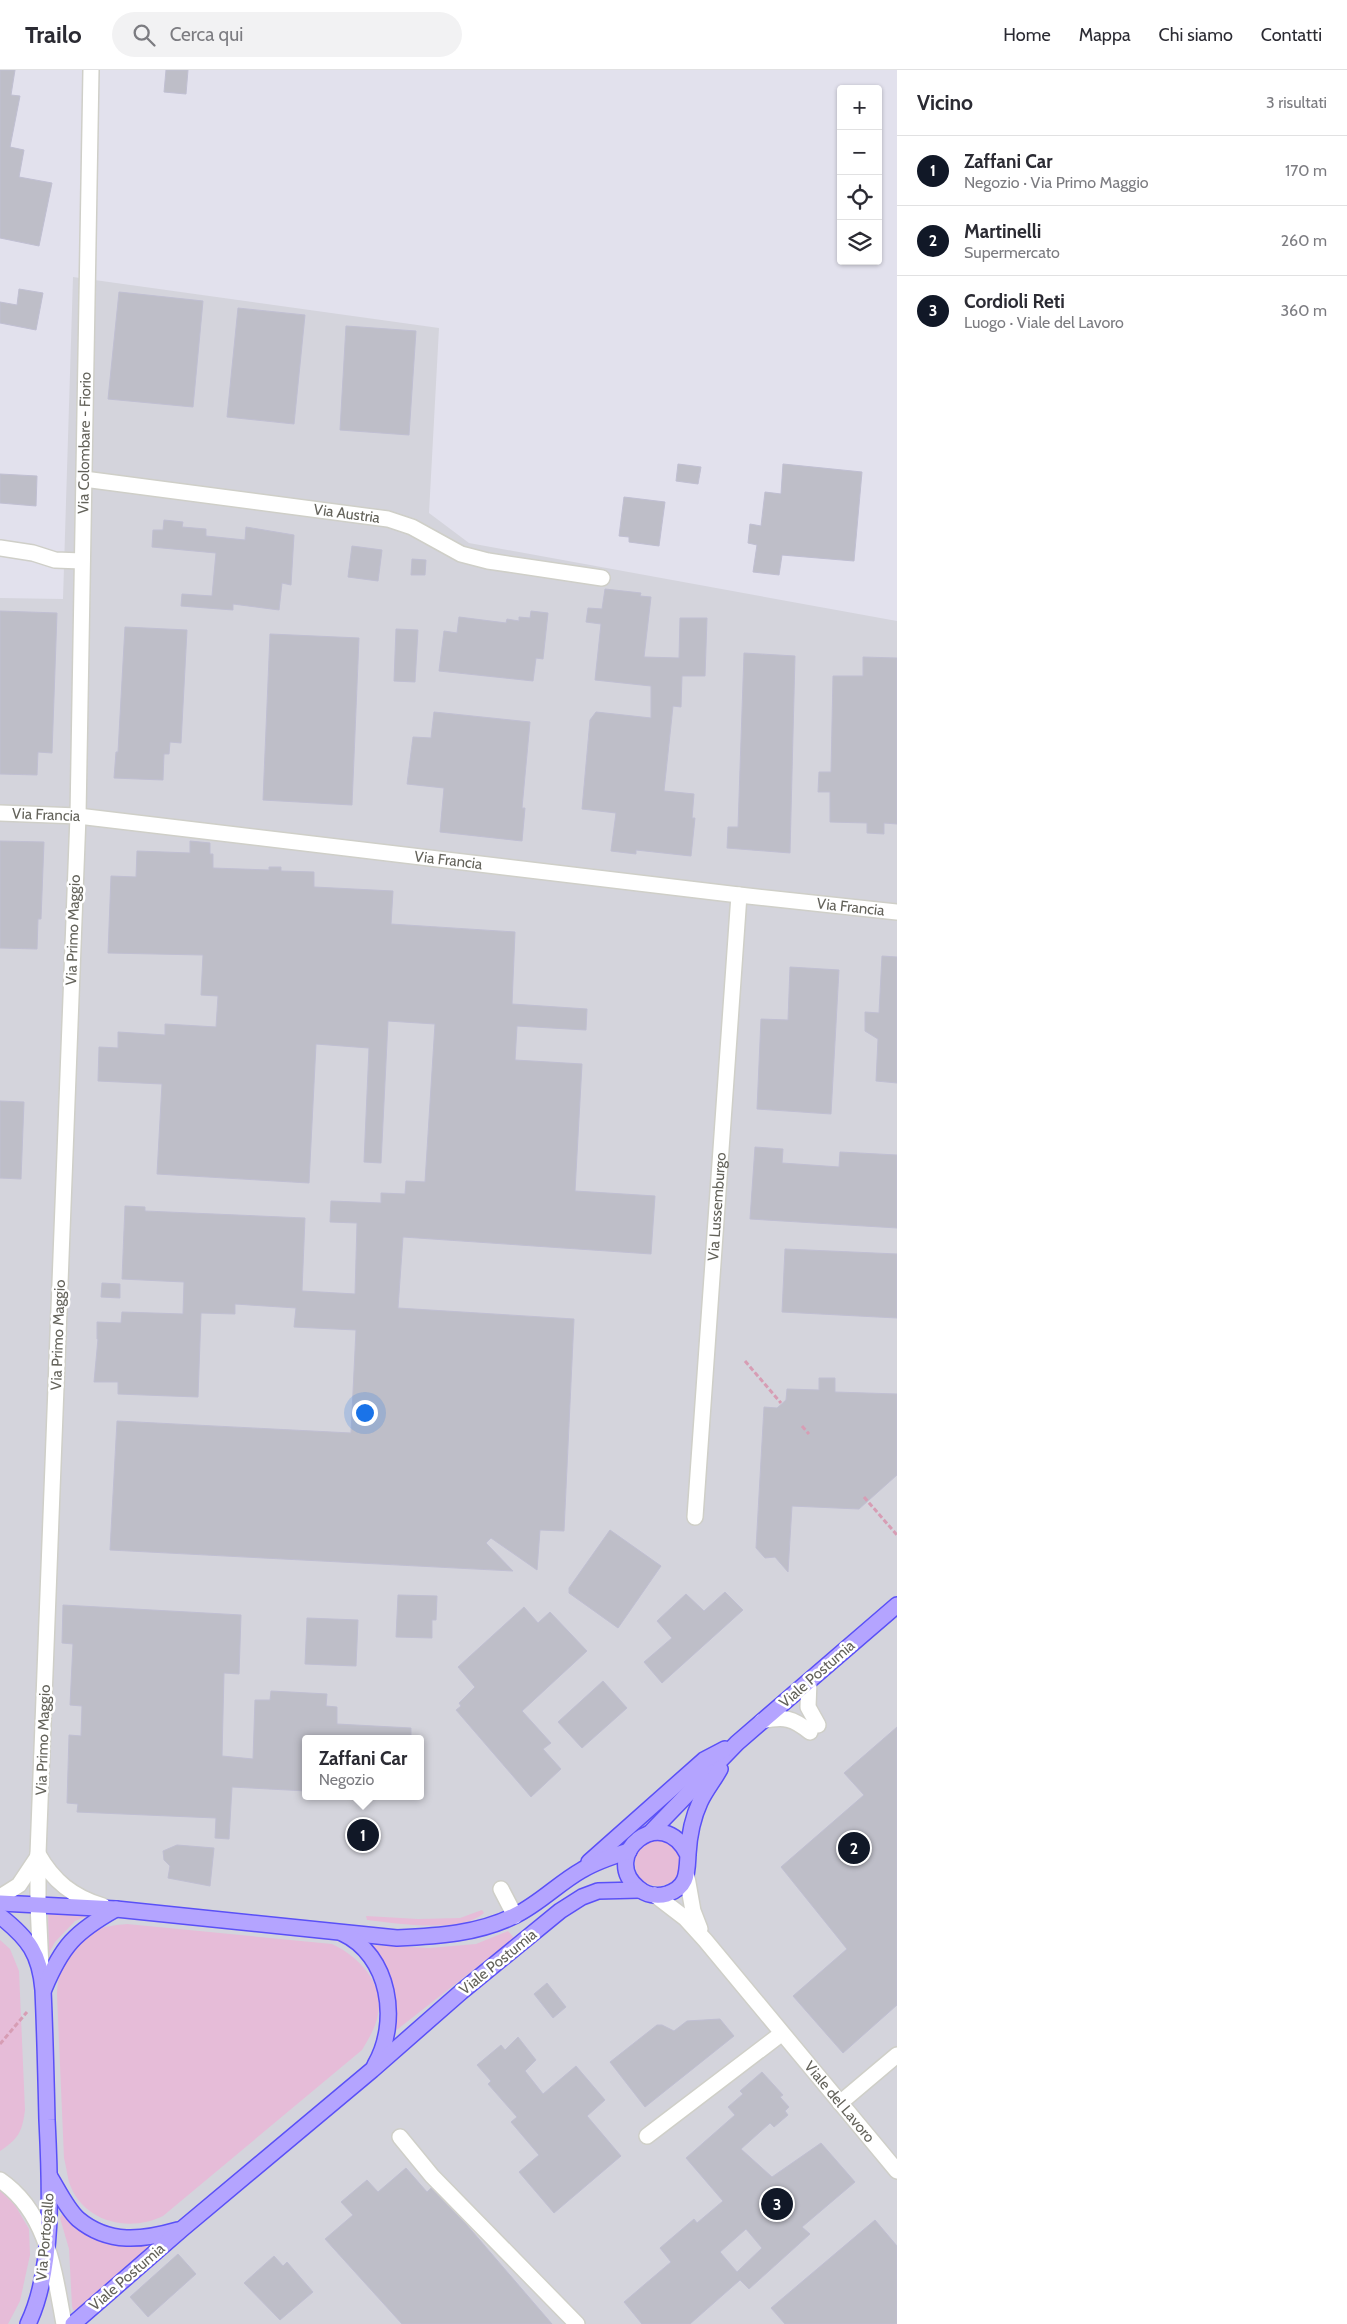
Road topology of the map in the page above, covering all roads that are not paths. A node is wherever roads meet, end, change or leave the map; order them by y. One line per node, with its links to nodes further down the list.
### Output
1 (91, 70): 2 (street, Via Colombare - Fiorio)
2 (84, 479): 4 (street, Via Colombare - Fiorio); 5 (street, Via Austria)
3 (0, 548): 4 (street)
4 (82, 561): 7 (street, Via Colombare - Fiorio)
5 (602, 578)
6 (0, 813): 7 (street, Via Francia)
7 (78, 816): 8 (street, Via Francia); 17 (street, Via Primo Maggio)
8 (739, 895): 9 (street, Via Francia); 10 (street, Via Lussemburgo)
9 (897, 912)
10 (695, 1517)
11 (897, 1605): 12 (main road, Viale Postumia)
12 (809, 1682): 13 (main road, Viale Postumia); 13 (street)
13 (762, 1721): 14 (main road, Viale Postumia)
14 (737, 1743): 15 (main road, Viale Postumia); 18 (main road, Viale Postumia); 19 (main road, Viale Postumia)
15 (650, 1833): 16 (main road, Viale Postumia); 18 (main road)
16 (629, 1851): 19 (main road, Viale Postumia); 22 (main road)
17 (38, 1854): 24 (street, Via Primo Maggio); 26 (street, Via Primo Maggio); 27 (street)
18 (688, 1855): 20 (main road, Viale Postumia)
19 (581, 1870): 29 (main road)
20 (686, 1877): 23 (main road); 31 (street, Viale del Lavoro)
21 (501, 1889): 29 (street)
22 (640, 1890): 23 (main road, Viale Postumia); 36 (main road, Viale Postumia)
23 (654, 1896): 31 (street, Viale del Lavoro)
24 (0, 1897)
25 (0, 1903): 26 (main road)
26 (38, 1904): 27 (main road); 32 (street, Via Primo Maggio)
27 (116, 1909): 30 (main road); 33 (main road)
28 (0, 1916): 32 (main road)
29 (515, 1916): 30 (main road)
30 (336, 1931): 36 (main road, Viale Postumia)
31 (705, 1940): 34 (street, Viale del Lavoro)
32 (41, 1968): 33 (main road)
33 (43, 1990): 41 (main road)
34 (781, 2034): 37 (street, Viale del Lavoro); 38 (street)
35 (897, 2055): 37 (street)
36 (372, 2070): 43 (main road, Viale Postumia)
37 (840, 2103): 40 (street, Viale del Lavoro)
38 (647, 2136)
39 (400, 2137): 48 (street)
40 (897, 2171)
41 (50, 2178): 43 (main road, Viale Postumia); 44 (main road, Via Portogallo)
42 (0, 2180): 44 (street)
43 (182, 2229): 47 (main road, Viale Postumia)
44 (46, 2245): 45 (main road, Via Portogallo); 46 (street)
45 (28, 2324)
46 (64, 2324)
47 (73, 2324)
48 (577, 2324)

